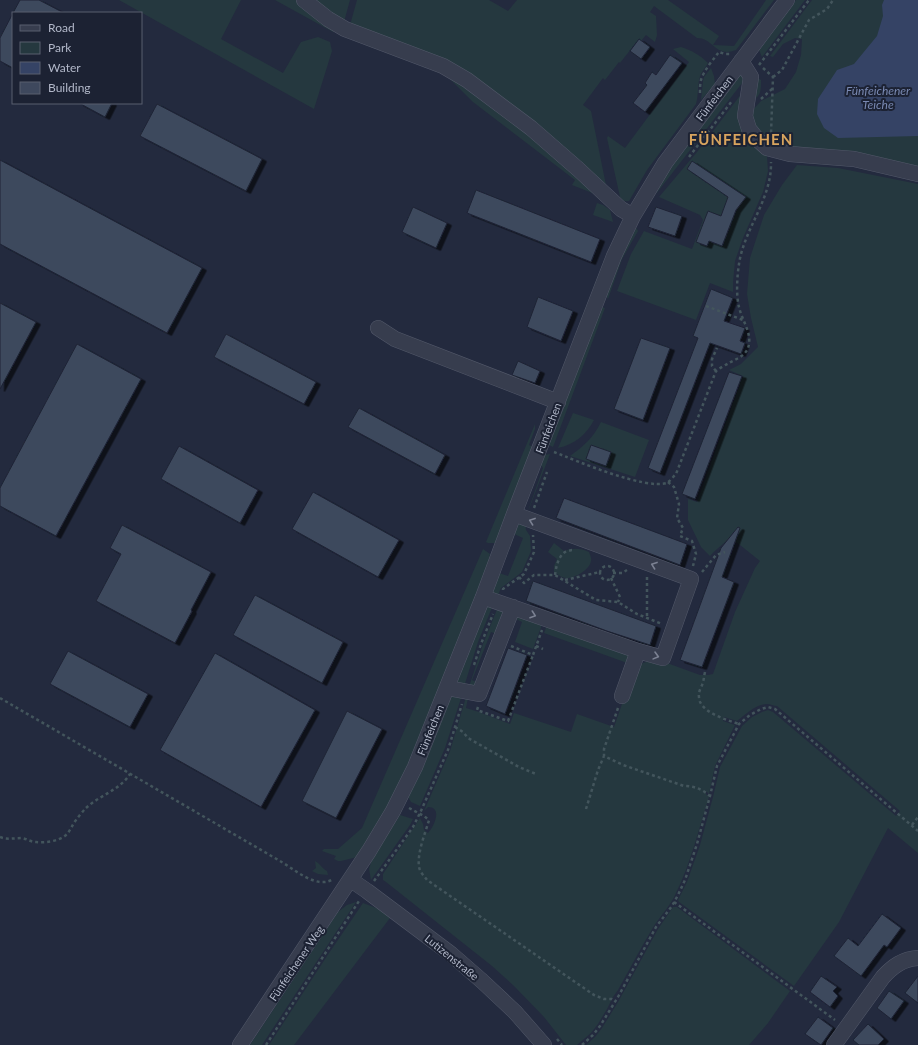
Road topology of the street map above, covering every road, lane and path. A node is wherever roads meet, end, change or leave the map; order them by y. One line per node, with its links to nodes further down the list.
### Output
1 (304, 0): 13 (street)
2 (787, 0): 5 (street, Fünfeichen)
3 (809, 0): 6 (path)
4 (834, 0): 7 (path)
5 (741, 61): 6 (street); 13 (street, Fünfeichen)
6 (751, 77): 10 (street)
7 (773, 77)
8 (773, 88): 10 (path)
9 (734, 100): 11 (path)
10 (767, 148): 12 (street); 15 (path)
11 (686, 160)
12 (918, 174)
13 (633, 216): 19 (street, Fünfeichen)
14 (706, 306): 15 (path)
15 (744, 320): 18 (path)
16 (378, 328): 19 (street)
17 (717, 348): 18 (path)
18 (716, 371): 21 (path)
19 (558, 402): 22 (street, Fünfeichen)
20 (554, 452): 21 (path)
21 (668, 482): 30 (path)
22 (514, 514): 25 (street, one-way to 22); 32 (street, Fünfeichen)
23 (577, 550): 27 (path)
24 (725, 552): 30 (path)
25 (647, 563): 30 (street, one-way to 25); 35 (path)
26 (600, 572): 29 (path); 29 (path); 31 (path)
27 (555, 575): 28 (path); 31 (path)
28 (519, 577)
29 (611, 578): 33 (path)
30 (691, 579): 37 (street)
31 (565, 580): 33 (path)
32 (483, 597): 34 (street); 44 (street, Fünfeichen)
33 (618, 602): 35 (path)
34 (513, 607): 36 (street, one-way to 36); 38 (street)
35 (647, 618): 37 (path)
36 (546, 619): 39 (path); 41 (street)
37 (673, 629): 41 (street, one-way to 37)
38 (500, 642): 42 (path); 45 (street)
39 (536, 646): 40 (path); 42 (path)
40 (543, 649)
41 (638, 651): 46 (street)
42 (533, 654): 45 (path)
43 (705, 672): 48 (path)
44 (447, 687): 45 (street); 61 (street, Fünfeichen)
45 (479, 694)
46 (622, 696): 50 (path)
47 (0, 698): 51 (path)
48 (739, 724): 53 (path); 57 (path)
49 (455, 727): 52 (path)
50 (604, 756): 53 (path); 54 (path)
51 (130, 774): 59 (path); 60 (path)
52 (536, 774)
53 (710, 796): 62 (path)
54 (586, 809)
55 (420, 813): 64 (path)
56 (918, 817): 57 (path)
57 (912, 825): 58 (path)
58 (918, 831)
59 (0, 837)
60 (333, 879)
61 (351, 880): 66 (street, Fünfeichener Weg); 67 (street, Lutizenstraße)
62 (674, 902): 64 (path); 65 (path)
63 (918, 958): 65 (street)
64 (616, 1000): 68 (path)
65 (847, 1028): 69 (street)
66 (240, 1045)
67 (544, 1045)
68 (582, 1045)
69 (834, 1045)

